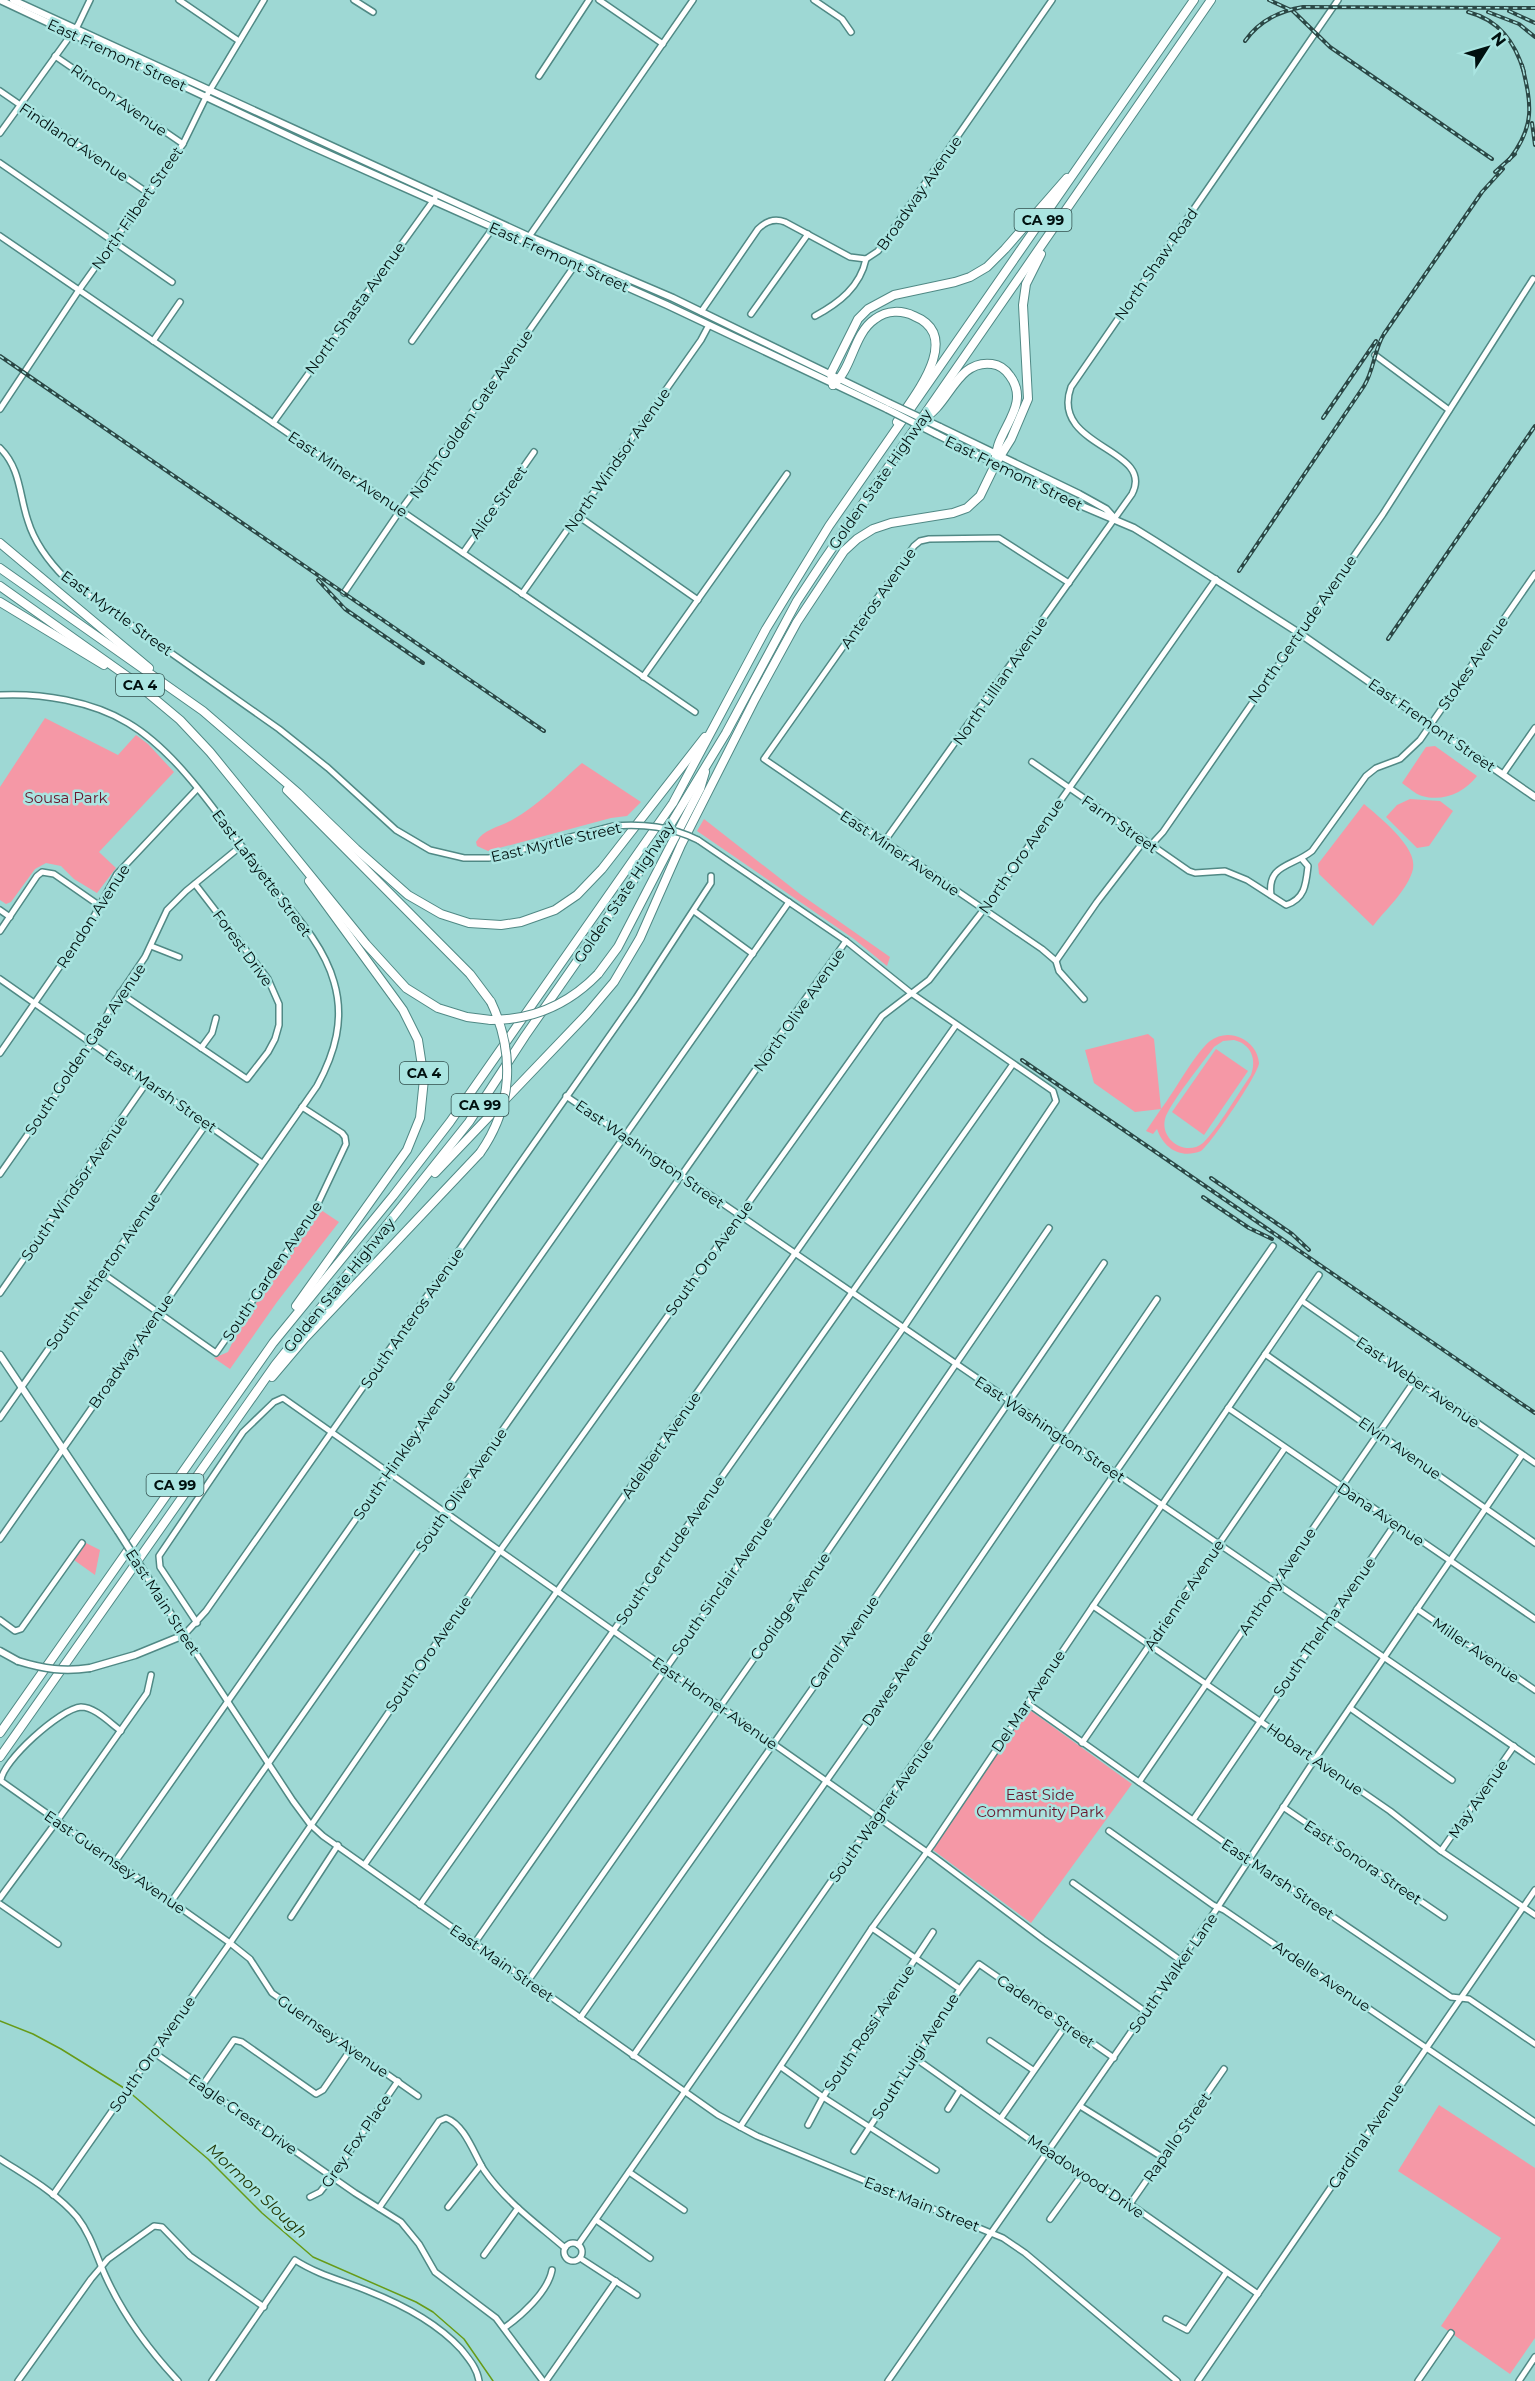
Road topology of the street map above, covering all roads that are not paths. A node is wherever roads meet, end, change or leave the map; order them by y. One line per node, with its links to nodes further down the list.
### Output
1 (0, 0): 16 (main road, East Fremont Street)
2 (13, 0): 16 (main road, East Fremont Street)
3 (90, 0): 16 (street)
4 (179, 0): 18 (street)
5 (264, 0): 18 (street, North Filbert Street)
6 (354, 0): 15 (street)
7 (589, 0): 21 (street)
8 (599, 0): 19 (street)
9 (693, 0): 19 (street)
10 (814, 0): 17 (street)
11 (1052, 0): 37 (street, Broadway Avenue)
12 (1194, 0): 27 (highway, Golden State Highway / CA 99)
13 (1210, 0): 31 (highway, Golden State Highway / CA 99)
14 (1338, 0): 68 (street, North Shaw Road)
15 (373, 12)
16 (74, 31): 20 (street); 23 (main road, East Fremont Street)
17 (851, 32)
18 (240, 41): 23 (street, North Filbert Street)
19 (663, 44): 35 (street)
20 (55, 56): 24 (street); 26 (street, Rincon Avenue)
21 (539, 76)
22 (0, 91): 24 (street, Findland Avenue)
23 (207, 94): 26 (street, North Filbert Street); 30 (main road, East Fremont Street)
24 (20, 105): 25 (street); 29 (street, Findland Avenue)
25 (0, 133)
26 (183, 144): 29 (street, North Filbert Street)
27 (1090, 152): 51 (highway); 60 (highway, Golden State Highway / CA 99)
28 (0, 163): 36 (street)
29 (148, 193): 36 (street, North Filbert Street)
30 (435, 197): 32 (main road, East Fremont Street); 58 (street, North Shasta Avenue)
31 (1071, 202): 57 (highway, Golden State Highway / CA 99); 63 (highway)
32 (495, 225): 35 (main road, East Fremont Street); 49 (street)
33 (808, 234): 37 (street, Broadway Avenue); 43 (street, Broadway Avenue); 44 (street)
34 (0, 236): 41 (street, East Miner Avenue)
35 (527, 239): 38 (main road, East Fremont Street); 43 (main road, East Fremont Street)
36 (114, 241): 40 (street); 41 (street, North Filbert Street)
37 (866, 259): 45 (street)
38 (575, 265): 47 (main road, East Fremont Street); 66 (street, North Golden Gate Avenue)
39 (1533, 279): 56 (street, North Gertrude Avenue)
40 (172, 282)
41 (79, 290): 48 (street, East Miner Avenue); 55 (street, North Filbert Street)
42 (180, 302): 48 (street)
43 (701, 312): 46 (main road, East Fremont Street)
44 (751, 314)
45 (815, 316)
46 (713, 317): 47 (main road); 51 (main road, East Fremont Street)
47 (709, 325): 53 (main road, East Fremont Street); 67 (street, North Windsor Avenue)
48 (153, 341): 58 (street, East Miner Avenue)
49 (412, 341)
50 (1375, 355): 56 (street)
51 (831, 373): 52 (main road, East Fremont Street); 53 (highway)
52 (841, 378): 53 (highway); 54 (main road, East Fremont Street); 60 (highway)
53 (833, 385): 54 (main road, East Fremont Street)
54 (888, 406): 59 (main road, East Fremont Street, bridge)
55 (0, 409)
56 (1449, 410): 80 (street, North Gertrude Avenue)
57 (920, 420): 63 (highway); 89 (highway, Golden State Highway / CA 99)
58 (273, 423): 66 (street, East Miner Avenue)
59 (938, 430): 63 (main road, East Fremont Street); 64 (main road, East Fremont Street)
60 (891, 440): 86 (highway, Golden State Highway / CA 99)
61 (0, 448): 109 (street, East Myrtle Street, bridge)
62 (534, 452): 70 (street, Alice Street)
63 (998, 454): 64 (highway); 68 (main road, East Fremont Street)
64 (996, 463): 68 (main road, East Fremont Street); 142 (highway)
65 (787, 474): 78 (street)
66 (401, 510): 70 (street, East Miner Avenue); 76 (street, North Golden Gate Avenue)
67 (578, 516): 77 (street, North Windsor Avenue); 78 (street)
68 (1115, 519): 73 (main road, East Fremont Street); 74 (street, North Lillian Avenue)
69 (0, 543): 84 (highway)
70 (463, 553): 77 (street, East Miner Avenue)
71 (0, 568): 84 (highway, CA 4)
72 (1535, 574): 87 (street, Stokes Avenue)
73 (1216, 579): 80 (main road, East Fremont Street); 94 (street, North Oro Avenue)
74 (1069, 583): 90 (street, Anteros Avenue); 99 (street, North Lillian Avenue)
75 (0, 586): 82 (highway, CA 4)
76 (344, 593)
77 (522, 594): 81 (street, East Miner Avenue)
78 (698, 600): 81 (street)
79 (0, 602): 82 (highway)
80 (1299, 633): 87 (main road, East Fremont Street); 100 (street, North Gertrude Avenue)
81 (643, 676): 85 (street, East Miner Avenue)
82 (148, 692): 97 (highway, CA 4)
83 (0, 695): 95 (street, East Lafayette Street)
84 (192, 704): 91 (highway, CA 4)
85 (695, 712)
86 (717, 721): 91 (highway); 157 (highway, Golden State Highway / CA 99)
87 (1430, 725): 93 (main road, East Fremont Street); 102 (street, Stokes Avenue)
88 (1535, 728): 93 (street)
89 (710, 758): 97 (highway, bridge); 142 (highway, Golden State Highway / CA 99)
90 (764, 759): 99 (street, East Miner Avenue)
91 (262, 762): 166 (highway, CA 4, bridge)
92 (1032, 762): 94 (street, Farm Street)
93 (1503, 774): 96 (main road, East Fremont Street)
94 (1069, 788): 98 (street, Farm Street); 113 (street, North Oro Avenue)
95 (197, 789): 101 (street, East Lafayette Street); 110 (street, Rendon Avenue)
96 (1535, 797)
97 (256, 810): 157 (highway, CA 4)
98 (1144, 841): 100 (street, Farm Street); 120 (street)
99 (884, 842): 113 (street, East Miner Avenue)
100 (1151, 845): 104 (street, Farm Street)
101 (242, 846): 107 (street, South Golden Gate Avenue); 136 (street, East Lafayette Street)
102 (1312, 851): 103 (street, Stokes Avenue); 105 (street, Stokes Avenue)
103 (1302, 859): 105 (street); 108 (street, Stokes Avenue)
104 (1179, 864): 108 (street, Stokes Avenue)
105 (1308, 866): 108 (street, Stokes Avenue)
106 (711, 876): 112 (street, South Anteros Avenue)
107 (195, 884): 117 (street, South Golden Gate Avenue); 129 (street, Forest Drive)
108 (1270, 895)
109 (789, 902): 116 (street, East Myrtle Street); 118 (street, South Hinkley Avenue)
110 (100, 906): 114 (street); 125 (street, Rendon Avenue)
111 (0, 910): 114 (street)
112 (694, 910): 118 (street); 134 (street, South Anteros Avenue)
113 (983, 910): 120 (street, East Miner Avenue); 123 (street, North Oro Avenue)
114 (10, 917): 115 (street)
115 (0, 931)
116 (846, 941): 123 (street, East Myrtle Street); 132 (street, North Olive Avenue)
117 (151, 946): 119 (street); 122 (street, South Golden Gate Avenue)
118 (753, 954): 139 (street, South Hinkley Avenue)
119 (179, 957)
120 (1056, 961): 124 (street, East Miner Avenue)
121 (0, 979): 125 (street, East Marsh Street)
122 (120, 993): 128 (street, South Golden Gate Avenue); 129 (street)
123 (911, 993): 127 (street, East Myrtle Street); 137 (street, North Oro Avenue)
124 (1084, 999)
125 (35, 1003): 128 (street, East Marsh Street); 130 (street, Rendon Avenue)
126 (216, 1018): 129 (street)
127 (956, 1025): 131 (street, East Myrtle Street); 147 (street, Adelbert Avenue)
128 (92, 1043): 133 (street, East Marsh Street); 141 (street, South Golden Gate Avenue)
129 (201, 1048)
130 (0, 1053)
131 (1013, 1064): 135 (street, East Myrtle Street); 151 (street, South Gertrude Avenue)
132 (751, 1078): 143 (street, South Olive Avenue)
133 (147, 1082): 138 (street, East Marsh Street); 152 (street, South Windsor Avenue)
134 (566, 1096): 139 (street, East Washington Street); 167 (street, South Anteros Avenue)
135 (1056, 1098): 156 (street, South Sinclair Avenue)
136 (302, 1107): 140 (street, East Lafayette Street); 155 (street, South Garden Avenue)
137 (809, 1118): 144 (street, South Oro Avenue)
138 (207, 1124): 140 (street, East Marsh Street); 149 (street, South Netherton Avenue)
139 (623, 1136): 143 (street, East Washington Street); 174 (street, South Hinkley Avenue)
140 (262, 1162): 155 (street, Broadway Avenue)
141 (0, 1174)
142 (428, 1175): 166 (highway, Golden State Highway / CA 99)
143 (682, 1176): 144 (street, East Washington Street); 179 (street, South Olive Avenue)
144 (740, 1216): 147 (street, East Washington Street); 185 (street, South Oro Avenue)
145 (1049, 1228): 160 (street, Coolidge Avenue)
146 (1273, 1246): 175 (street, South Wagner Avenue)
147 (795, 1254): 151 (street, East Washington Street); 188 (street, Adelbert Avenue)
148 (1104, 1263): 163 (street, Carroll Avenue)
149 (102, 1273): 155 (street); 162 (street, South Netherton Avenue)
150 (1319, 1275): 154 (street, Del Mar Avenue)
151 (851, 1292): 156 (street, East Washington Street); 195 (street, South Gertrude Avenue)
152 (0, 1293)
153 (1157, 1299): 169 (street, Dawes Avenue)
154 (1302, 1301): 158 (street, Del Mar Avenue); 161 (street, East Weber Avenue)
155 (158, 1311): 171 (street, Broadway Avenue)
156 (903, 1328): 160 (street, East Washington Street); 200 (street, South Sinclair Avenue)
157 (273, 1342): 210 (highway, Golden State Highway / CA 99)
158 (1265, 1354): 164 (street, Del Mar Avenue); 168 (street, Elvin Avenue)
159 (0, 1355): 162 (main road, East Main Street)
160 (956, 1364): 163 (street, East Washington Street); 206 (street, Coolidge Avenue)
161 (1415, 1380): 168 (street, Anthony Avenue); 172 (street, East Weber Avenue)
162 (21, 1388): 165 (street, South Netherton Avenue); 171 (main road, East Main Street)
163 (1010, 1401): 169 (street, East Washington Street); 212 (street, Carroll Avenue)
164 (1228, 1408): 170 (street, Dana Avenue); 177 (street, Del Mar Avenue)
165 (0, 1418)
166 (226, 1433): 214 (highway, Golden State Highway / CA 99)
167 (331, 1433): 174 (street, East Horner Avenue); 194 (street, South Anteros Avenue); 194 (street, East Horner Avenue)
168 (1378, 1433): 176 (street, Anthony Avenue); 178 (street, Elvin Avenue)
169 (1063, 1437): 175 (street, East Washington Street); 220 (street, Dawes Avenue)
170 (1285, 1448): 176 (street, Dana Avenue); 184 (street, Adrienne Avenue)
171 (62, 1450): 181 (street, Broadway Avenue); 196 (main road, East Main Street, bridge)
172 (1522, 1455): 173 (street, East Weber Avenue); 178 (street, South Walker Lane)
173 (1535, 1464)
174 (387, 1473): 179 (street, East Horner Avenue); 204 (street, South Hinkley Avenue)
175 (1116, 1474): 177 (street, East Washington Street); 223 (street, South Wagner Avenue)
176 (1342, 1487): 180 (street, Dana Avenue); 187 (street, Anthony Avenue)
177 (1162, 1505): 184 (street, East Washington Street); 189 (street, Del Mar Avenue)
178 (1486, 1508): 183 (street, Elvin Avenue); 186 (street, South Walker Lane)
179 (445, 1514): 185 (street, East Horner Avenue); 217 (street, South Olive Avenue)
180 (1395, 1524): 186 (street, Dana Avenue); 193 (street, South Thelma Avenue)
181 (0, 1539)
182 (82, 1543): 192 (street)
183 (1535, 1543)
184 (1219, 1544): 187 (street, East Washington Street); 197 (street, Adrienne Avenue)
185 (499, 1552): 188 (street, East Horner Avenue); 226 (street, South Oro Avenue)
186 (1450, 1561): 190 (street, South Walker Lane); 191 (street, Dana Avenue)
187 (1275, 1583): 193 (street, East Washington Street); 202 (street, Anthony Avenue)
188 (557, 1592): 195 (street, East Horner Avenue); 233 (street, Adelbert Avenue)
189 (1093, 1606): 197 (street, Hobart Avenue); 205 (street, Del Mar Avenue)
190 (1418, 1609): 199 (street, South Walker Lane); 203 (street, Miller Avenue)
191 (1535, 1619)
192 (0, 1620)
193 (1330, 1620): 199 (street, East Washington Street); 208 (street, South Thelma Avenue)
194 (197, 1623): 196 (street, South Anteros Avenue)
195 (612, 1631): 200 (street, East Horner Avenue); 239 (street, South Gertrude Avenue)
196 (184, 1635): 198 (main road, bridge); 204 (street, East Main Street)
197 (1149, 1645): 202 (street, Hobart Avenue); 211 (street, Adrienne Avenue)
198 (0, 1651)
199 (1384, 1657): 207 (street, South Walker Lane); 213 (street, East Washington Street)
200 (665, 1668): 206 (street, East Horner Avenue); 249 (street, South Sinclair Avenue)
201 (151, 1676): 209 (street)
202 (1206, 1684): 208 (street, Hobart Avenue); 221 (street, Anthony Avenue)
203 (1535, 1690)
204 (228, 1701): 217 (street, East Main Street); 232 (street, South Hinkley Avenue)
205 (1027, 1702): 211 (street, East Marsh Street); 230 (street, Del Mar Avenue)
206 (720, 1707): 212 (street, East Horner Avenue); 253 (street, Coolidge Avenue)
207 (1350, 1708): 215 (street, South Walker Lane); 218 (street)
208 (1260, 1721): 215 (street, Hobart Avenue); 224 (street, South Thelma Avenue)
209 (121, 1731): 219 (street); 225 (street)
210 (0, 1733)
211 (1082, 1743): 221 (street, East Marsh Street)
212 (773, 1744): 220 (street, East Horner Avenue); 257 (street, Carroll Avenue)
213 (1514, 1746): 216 (street, East Washington Street); 229 (street, May Avenue)
214 (0, 1757)
215 (1315, 1759): 222 (street, South Walker Lane); 229 (street, Hobart Avenue)
216 (1535, 1761)
217 (269, 1763): 226 (street, East Main Street); 237 (street, South Olive Avenue)
218 (1452, 1780)
219 (1, 1781): 225 (street, East Guernsey Avenue)
220 (826, 1781): 223 (street, East Horner Avenue); 264 (street, Dawes Avenue)
221 (1138, 1782): 224 (street, East Marsh Street)
222 (1282, 1807): 231 (street, South Walker Lane); 244 (street, East Sonora Street)
223 (877, 1818): 230 (street, East Horner Avenue); 273 (street, South Wagner Avenue)
224 (1192, 1820): 231 (street, East Marsh Street)
225 (57, 1821): 232 (street, East Guernsey Avenue); 236 (street)
226 (310, 1824): 228 (street, East Main Street); 247 (street, South Oro Avenue)
227 (1108, 1831): 240 (street, Ardelle Avenue)
228 (338, 1845): 233 (street, East Main Street); 243 (street)
229 (1441, 1851): 241 (street, Hobart Avenue)
230 (927, 1852): 245 (street, Del Mar Avenue); 256 (street, East Horner Avenue)
231 (1248, 1859): 240 (street, South Walker Lane); 255 (street, East Marsh Street)
232 (115, 1862): 237 (street, East Guernsey Avenue)
233 (365, 1864): 239 (street, East Main Street)
234 (1073, 1884): 251 (street)
235 (1535, 1890): 241 (street, Cardinal Avenue)
236 (0, 1898)
237 (171, 1902): 247 (street, East Guernsey Avenue)
238 (0, 1904): 248 (street)
239 (420, 1905): 249 (street, East Main Street)
240 (1218, 1907): 251 (street, South Walker Lane); 261 (street, Ardelle Avenue)
241 (1523, 1907): 242 (street, Hobart Avenue); 255 (street, Cardinal Avenue)
242 (1535, 1915)
243 (291, 1917)
244 (1444, 1917)
245 (872, 1928): 250 (street); 267 (street, Del Mar Avenue)
246 (933, 1932): 250 (street, South Rossi Avenue)
247 (230, 1943): 262 (street, Guernsey Avenue); 263 (street, South Oro Avenue)
248 (58, 1944)
249 (474, 1944): 253 (street, East Main Street)
250 (916, 1958): 254 (street); 275 (street, South Rossi Avenue)
251 (1180, 1960): 256 (street, South Walker Lane)
252 (979, 1964): 254 (street, South Luigi Avenue); 258 (street, Cadence Street)
253 (528, 1981): 257 (street, East Main Street)
254 (960, 1989): 265 (street, South Luigi Avenue)
255 (1461, 1998): 260 (street, East Marsh Street); 261 (street, Cardinal Avenue)
256 (1146, 2012): 266 (street, South Walker Lane)
257 (580, 2018): 264 (street, East Main Street)
258 (1066, 2025): 266 (street, Cadence Street); 269 (street)
259 (990, 2041): 269 (street)
260 (1535, 2044)
261 (1427, 2048): 279 (street, Ardelle Avenue); 311 (street, Cardinal Avenue)
262 (351, 2049): 270 (street, Guernsey Avenue); 271 (street)
263 (153, 2052): 271 (street, Eagle Crest Drive); 292 (street, South Oro Avenue)
264 (633, 2056): 273 (street, East Main Street)
265 (915, 2058): 272 (street, Meadowood Drive); 281 (street, South Luigi Avenue)
266 (1114, 2058): 276 (street, South Walker Lane)
267 (781, 2067): 275 (street); 282 (street, Del Mar Avenue)
268 (1224, 2069): 285 (street, Rapallo Street)
269 (1033, 2070): 278 (street)
270 (398, 2081): 274 (street, Guernsey Avenue); 291 (street, Grey Fox Place)
271 (202, 2086): 291 (street, Eagle Crest Drive)
272 (960, 2090): 277 (street); 278 (street, Meadowood Drive)
273 (685, 2092): 282 (street, East Main Street); 289 (street, South Wagner Avenue)
274 (418, 2096)
275 (822, 2097): 280 (street, South Rossi Avenue); 281 (street)
276 (1080, 2106): 284 (street, South Walker Lane); 285 (street)
277 (948, 2109)
278 (1001, 2118): 284 (street, Meadowood Drive)
279 (1535, 2121)
280 (808, 2125)
281 (869, 2126): 283 (street, South Luigi Avenue); 288 (street)
282 (740, 2127): 301 (street, East Main Street)
283 (854, 2151)
284 (1047, 2152): 290 (street, Meadowood Drive); 301 (street, South Walker Lane)
285 (1162, 2157): 294 (street, Rapallo Street)
286 (0, 2158): 292 (street)
287 (481, 2165): 295 (street); 296 (street); 297 (street)
288 (936, 2170)
289 (629, 2172): 298 (street); 300 (street, South Wagner Avenue)
290 (1081, 2176): 294 (street, Meadowood Drive); 299 (street)
291 (332, 2177): 293 (street, Grey Fox Place); 296 (street, Eagle Crest Drive)
292 (53, 2195): 307 (street)
293 (310, 2197)
294 (1130, 2204): 309 (street, Meadowood Drive)
295 (448, 2207)
296 (379, 2208): 315 (street, Eagle Crest Drive)
297 (518, 2208): 303 (street); 304 (street)
298 (684, 2210)
299 (1050, 2219)
300 (597, 2220): 302 (street, South Wagner Avenue); 306 (street)
301 (992, 2233): 323 (street, South Walker Lane); 324 (street, East Main Street)
302 (578, 2245): 303 (street); 305 (street)
303 (565, 2248): 305 (street)
304 (484, 2255)
305 (580, 2258): 310 (street)
306 (650, 2258)
307 (102, 2267): 313 (street); 318 (street); 319 (street)
308 (552, 2270): 315 (street)
309 (1226, 2273): 311 (street, Meadowood Drive); 314 (street)
310 (616, 2281): 312 (street); 322 (street)
311 (1258, 2294): 325 (street, Cardinal Avenue)
312 (637, 2295)
313 (264, 2307): 320 (street); 321 (street)
314 (1166, 2319)
315 (504, 2328): 322 (street, Eagle Crest Drive)
316 (1451, 2333): 326 (street)
317 (1535, 2357): 327 (street)
318 (18, 2381)
319 (178, 2381)
320 (212, 2381)
321 (479, 2381)
322 (545, 2381)
323 (888, 2381)
324 (1177, 2381)
325 (1198, 2381)
326 (1418, 2381)
327 (1519, 2381)

